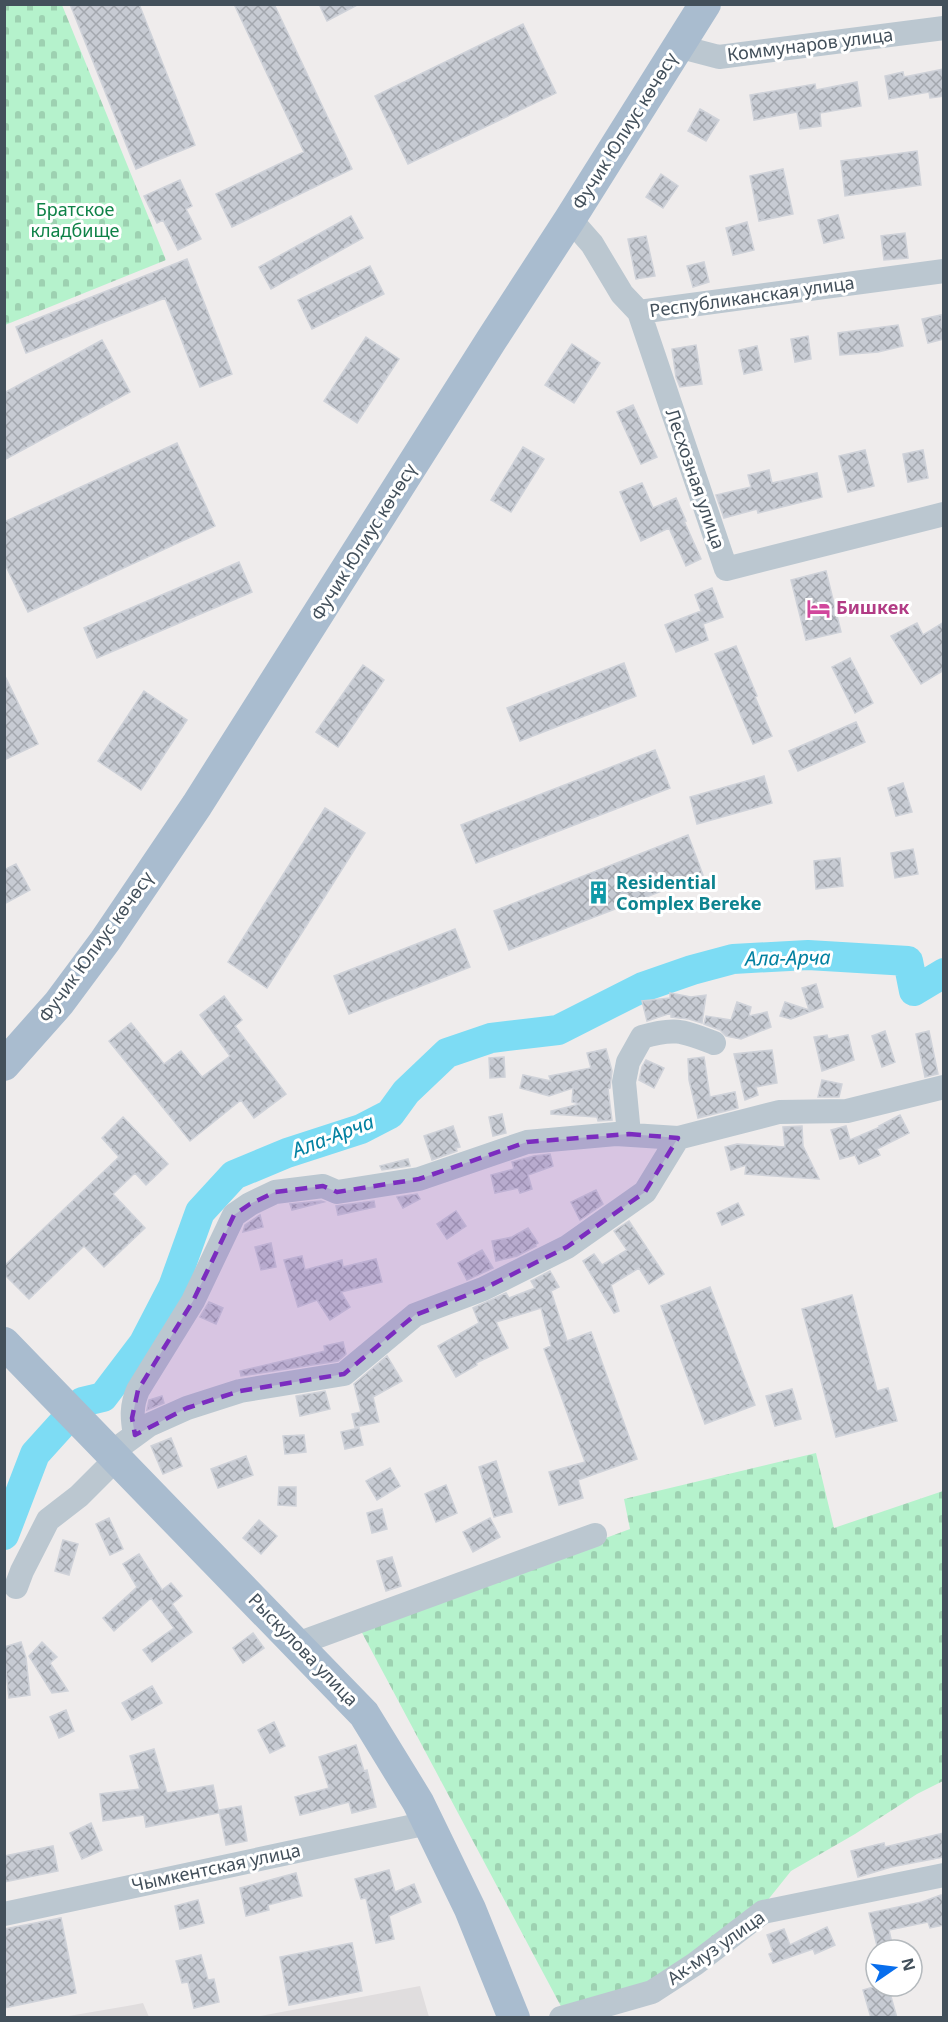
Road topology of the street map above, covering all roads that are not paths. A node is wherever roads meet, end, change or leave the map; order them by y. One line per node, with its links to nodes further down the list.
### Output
1 (705, 4): 3 (main road, Фучик Юлиус көчөсү)
2 (944, 28): 3 (street, Коммунаров улица)
3 (677, 46): 4 (main road, Фучик Юлиус көчөсү)
4 (570, 219): 6 (street, Республиканская улица); 9 (main road, Фучик Юлиус көчөсү)
5 (944, 271): 6 (street, Республиканская улица)
6 (639, 312): 7 (street, Лесхозная улица)
7 (944, 514)
8 (714, 1043): 11 (street)
9 (4, 1065)
10 (944, 1087): 12 (street)
11 (629, 1134): 12 (street); 14 (street)
12 (678, 1138): 14 (street)
13 (4, 1343): 14 (main road, Рыскулова улица)
14 (116, 1446): 16 (street); 17 (main road, Рыскулова улица)
15 (595, 1535): 17 (street)
16 (16, 1587)
17 (297, 1644): 18 (main road, Рыскулова улица)
18 (428, 1823): 20 (street, Чымкентская улица); 21 (main road, Рыскулова улица)
19 (944, 1875): 22 (street, Ак-муз улица)
20 (4, 1914)
21 (514, 2018)
22 (561, 2018)

